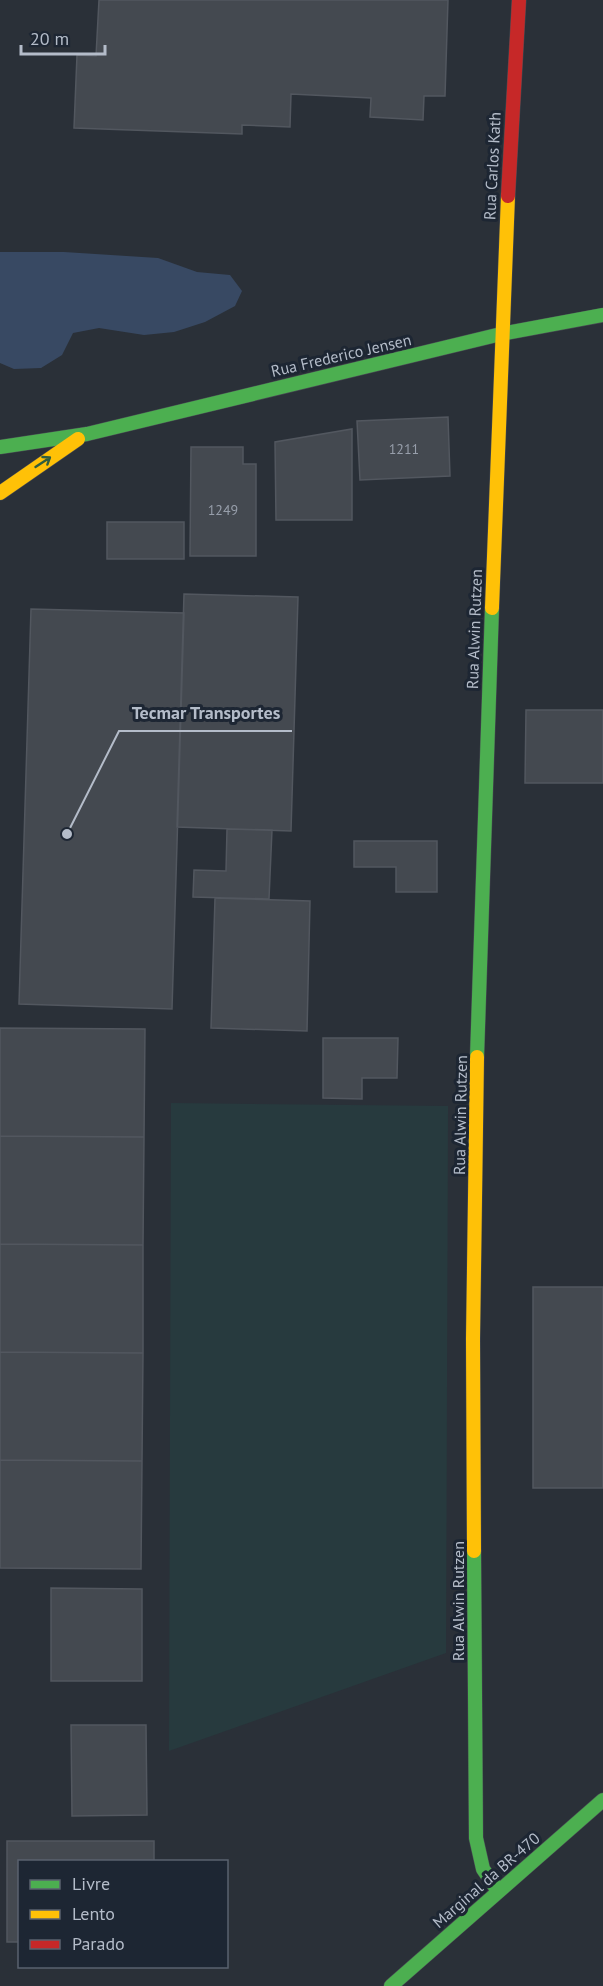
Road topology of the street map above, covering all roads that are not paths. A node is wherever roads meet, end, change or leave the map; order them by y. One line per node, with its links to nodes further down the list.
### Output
1 (519, 0): 3 (main road, Rua Carlos Kath)
2 (603, 315): 3 (main road, Rua Frederico Jensen)
3 (501, 334): 4 (main road, Rua Frederico Jensen); 8 (main road, Rua Alwin Rutzen)
4 (87, 434): 5 (main road, Rua Frederico Jensen); 6 (main road, Rua Frederico Jensen, one-way to 4)
5 (0, 447)
6 (0, 493)
7 (603, 1800): 8 (main road, Marginal da BR-470)
8 (498, 1891): 9 (main road, Marginal da BR-470)
9 (391, 1986)

